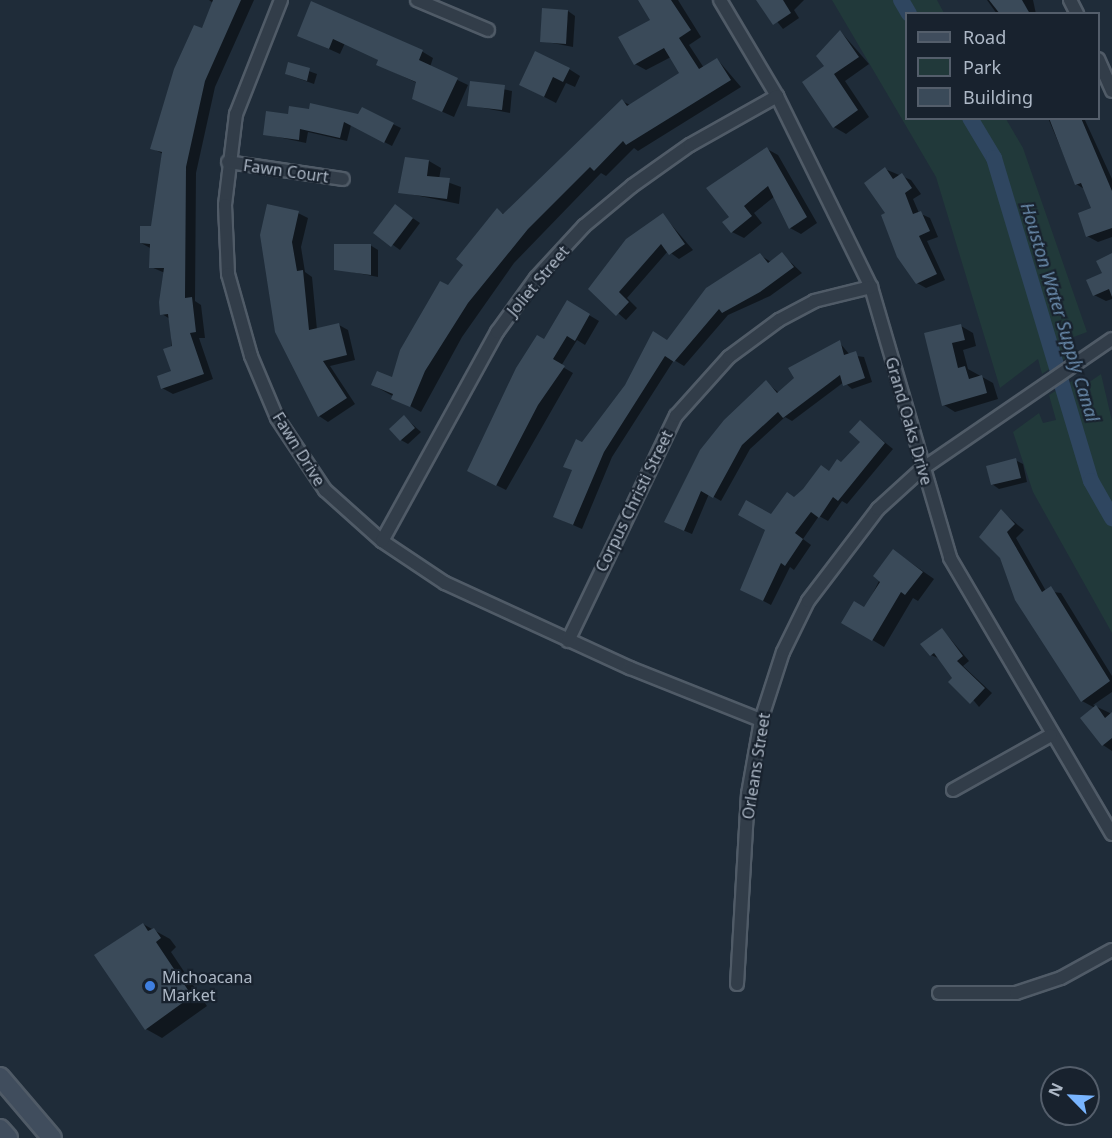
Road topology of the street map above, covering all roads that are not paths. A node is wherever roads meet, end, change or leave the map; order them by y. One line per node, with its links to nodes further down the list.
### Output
1 (281, 0): 8 (street, Fawn Drive)
2 (417, 0): 4 (street)
3 (720, 0): 7 (street, Grand Oaks Drive)
4 (488, 30)
5 (1100, 64): 6 (street)
6 (1112, 91)
7 (777, 96): 10 (street, Grand Oaks Drive); 13 (street, Joliet Street)
8 (228, 162): 9 (street, Fawn Court); 13 (street, Fawn Drive)
9 (343, 179)
10 (871, 286): 12 (street, Grand Oaks Drive); 14 (street, Corpus Christi Street)
11 (1112, 339): 12 (street, Orleans Street)
12 (922, 469): 15 (street, Orleans Street); 16 (street, Grand Oaks Drive)
13 (382, 541): 14 (street, Fawn Drive)
14 (567, 641): 15 (street, Fawn Drive)
15 (761, 720): 20 (street, Orleans Street)
16 (1051, 735): 17 (street); 18 (street, Grand Oaks Drive)
17 (953, 790)
18 (1112, 834)
19 (1112, 950): 21 (street)
20 (737, 984)
21 (939, 993)
22 (0, 1077): 25 (main road)
23 (0, 1129): 24 (main road)
24 (8, 1138)
25 (52, 1138)

